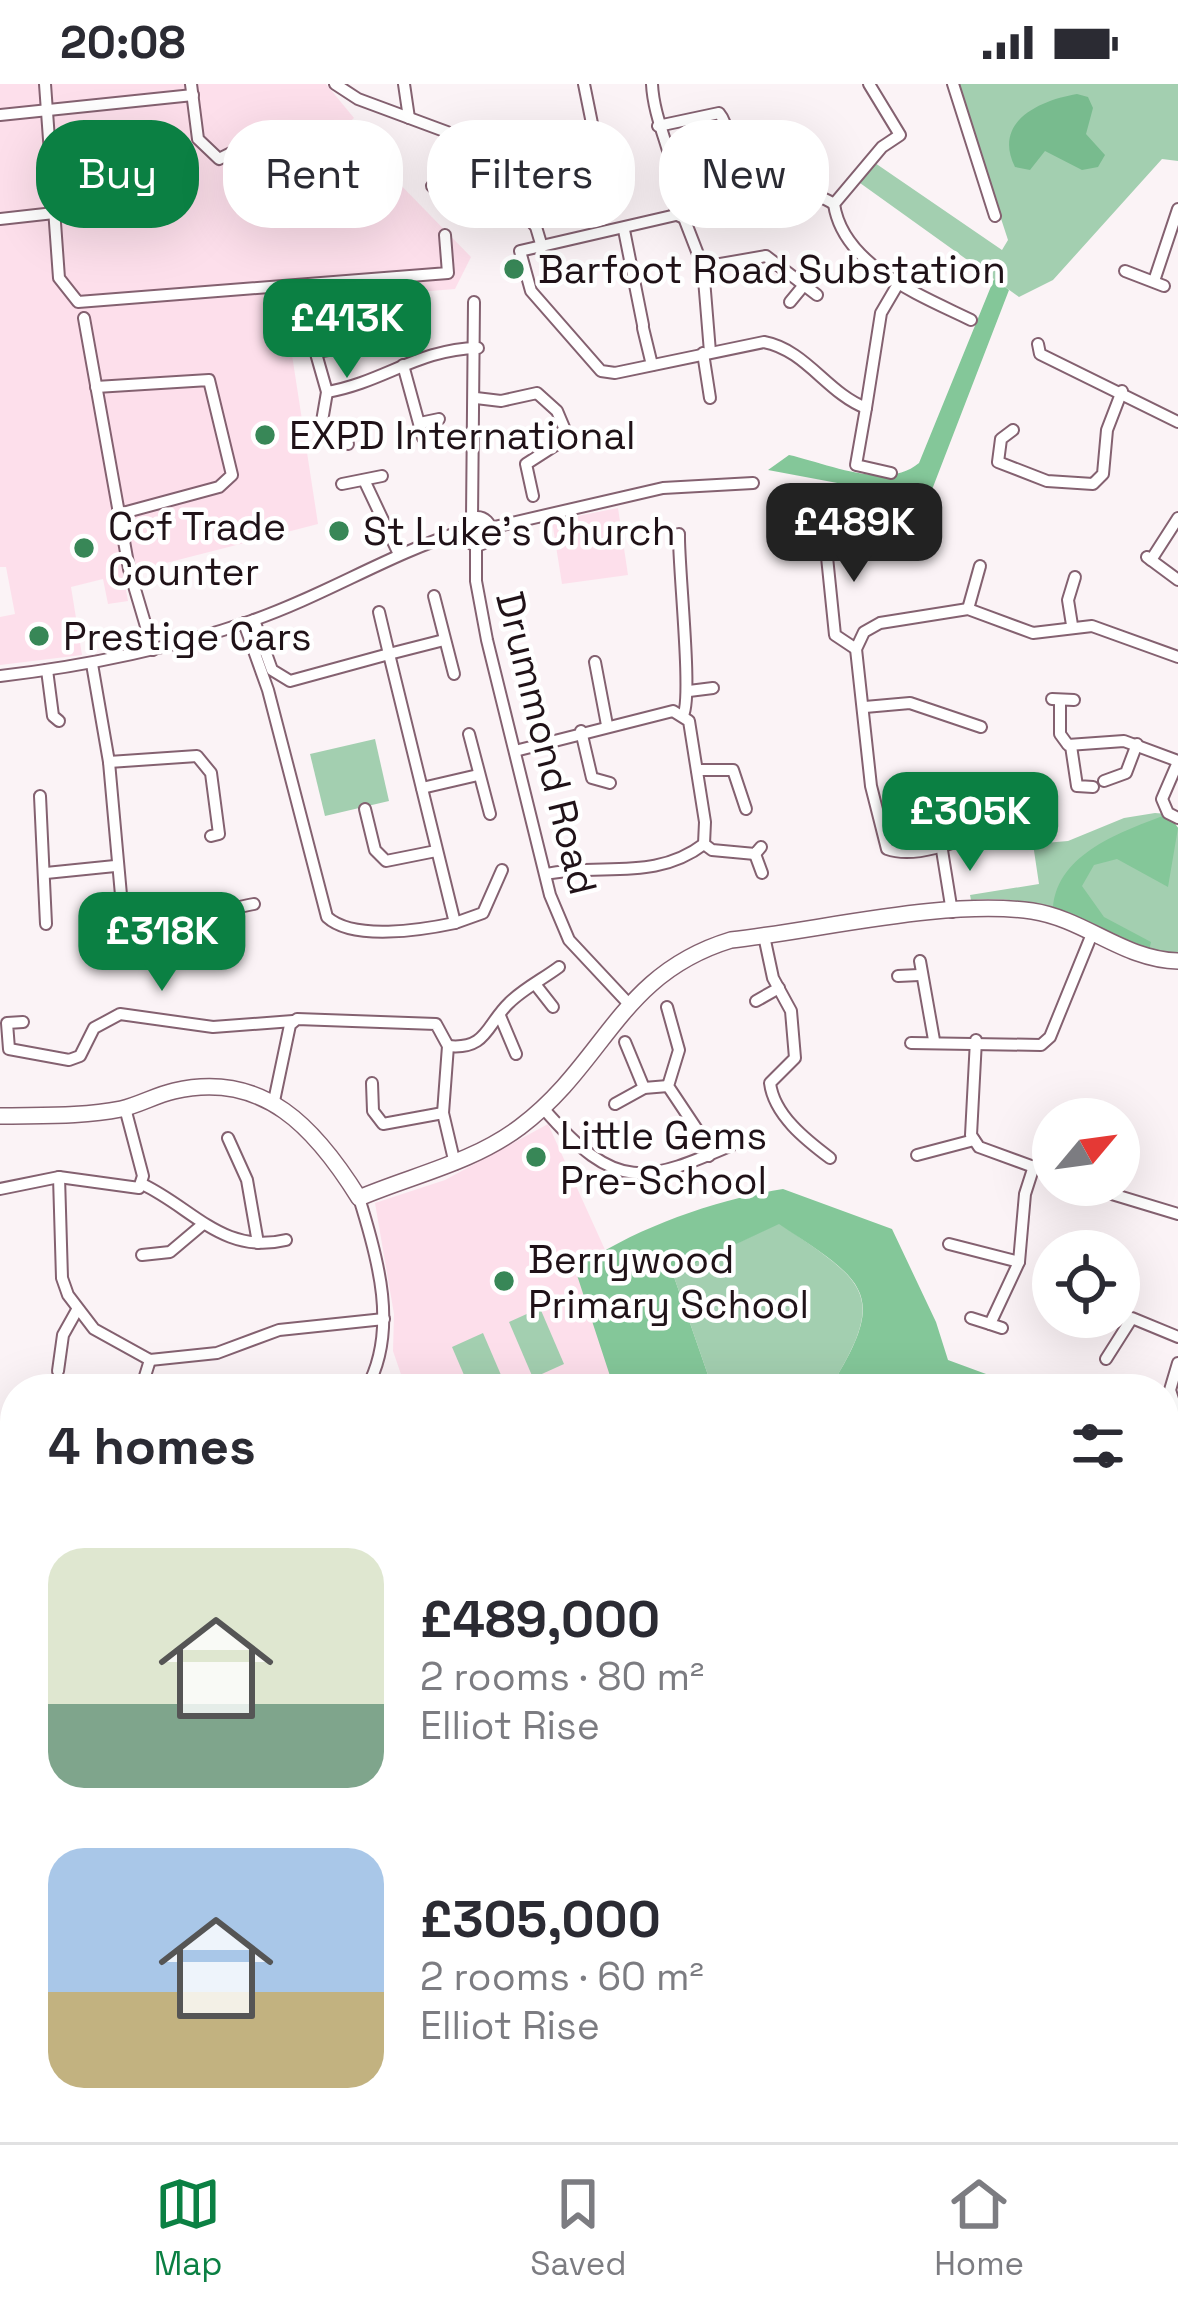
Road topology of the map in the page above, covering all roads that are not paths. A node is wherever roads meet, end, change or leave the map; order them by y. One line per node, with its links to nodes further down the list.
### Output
1 (46, 84): 9 (street)
2 (335, 84): 11 (street)
3 (404, 84): 11 (street)
4 (584, 84): 13 (street)
5 (652, 84): 17 (street)
6 (868, 84): 21 (street)
7 (953, 84): 24 (street)
8 (192, 90): 9 (street); 19 (street)
9 (47, 112): 10 (street); 12 (street)
10 (0, 115)
11 (409, 118): 16 (street)
12 (48, 120)
13 (591, 120)
14 (686, 120): 15 (street)
15 (722, 120)
16 (427, 125)
17 (658, 126): 18 (street)
18 (659, 130)
19 (223, 156)
20 (829, 201): 21 (street)
21 (834, 204): 35 (street)
22 (1178, 209): 34 (street)
23 (36, 215): 25 (street)
24 (995, 216)
25 (0, 219)
26 (659, 219): 30 (street)
27 (55, 228): 31 (street)
28 (537, 228): 32 (street)
29 (688, 228): 33 (street)
30 (624, 230): 32 (street); 46 (street)
31 (445, 235)
32 (542, 247): 46 (street)
33 (703, 267): 36 (street); 44 (street)
34 (1125, 271)
35 (898, 284): 41 (street); 53 (street)
36 (804, 285): 37 (street); 39 (street)
37 (817, 295)
38 (474, 302): 43 (street)
39 (790, 302)
40 (85, 318): 48 (street)
41 (971, 320)
42 (352, 346): 49 (street)
43 (478, 347): 47 (street); 51 (street)
44 (706, 352): 46 (street); 52 (street); 53 (street)
45 (1027, 360): 50 (street)
46 (652, 364)
47 (403, 365): 49 (street); 55 (street)
48 (96, 387): 66 (street); 66 (street)
49 (327, 392): 59 (street)
50 (1122, 392): 56 (street); 57 (street)
51 (476, 398): 65 (street); 67 (street)
52 (710, 398)
53 (866, 408): 60 (street)
54 (439, 419): 55 (street)
55 (420, 422): 58 (street)
56 (1178, 422)
57 (1013, 430)
58 (423, 438)
59 (347, 443)
60 (891, 473)
61 (382, 476): 62 (street)
62 (364, 481): 64 (street); 74 (street)
63 (753, 483): 69 (street)
64 (343, 484)
65 (533, 496)
66 (119, 514): 87 (street)
67 (472, 518): 69 (street); 70 (street)
68 (1176, 523): 77 (street)
69 (490, 528): 73 (street)
70 (463, 531): 73 (street); 74 (street)
71 (679, 534): 96 (street)
72 (874, 540): 85 (street)
73 (476, 545): 107 (street, Drummond Road)
74 (398, 552): 81 (street)
75 (980, 566): 79 (street)
76 (1076, 576): 82 (street)
77 (1178, 580)
78 (434, 596): 84 (street)
79 (968, 609): 83 (street); 85 (street)
80 (378, 612): 88 (street)
81 (249, 621): 87 (street); 88 (street); 134 (street)
82 (1072, 625): 83 (street); 89 (street)
83 (1033, 633): 86 (street)
84 (444, 640): 88 (street); 92 (street)
85 (856, 649): 98 (street)
86 (1032, 649)
87 (153, 650): 90 (street)
88 (388, 654): 114 (street)
89 (1178, 657)
90 (92, 664): 91 (street); 108 (street)
91 (47, 670): 93 (street); 100 (street)
92 (454, 674)
93 (0, 676)
94 (580, 676): 101 (street)
95 (713, 688): 96 (street)
96 (689, 691): 99 (street)
97 (1074, 700): 106 (street)
98 (865, 707): 104 (street); 124 (street)
99 (683, 715): 101 (street); 110 (street)
100 (52, 719)
101 (607, 725): 102 (street)
102 (581, 731): 107 (street); 112 (street)
103 (469, 734): 111 (street)
104 (965, 739)
105 (1137, 744): 106 (street); 106 (street); 109 (street)
106 (1071, 746)
107 (515, 751): 130 (street, Drummond Road)
108 (109, 762): 121 (street); 126 (street)
109 (1178, 762): 120 (street)
110 (697, 770): 118 (street); 123 (street)
111 (478, 775): 114 (street); 119 (street)
112 (592, 778): 113 (street); 115 (street)
113 (610, 783)
114 (422, 788): 125 (street)
115 (579, 788)
116 (44, 804): 128 (street)
117 (365, 809): 125 (street)
118 (746, 809)
119 (490, 814)
120 (1178, 818)
121 (218, 838)
122 (1029, 838): 124 (street)
123 (704, 844): 129 (street); 130 (street)
124 (941, 844): 132 (street)
125 (436, 851): 134 (street)
126 (116, 866): 128 (street); 131 (street)
127 (502, 869): 134 (street)
128 (46, 873): 133 (street)
129 (762, 873)
130 (546, 874): 143 (street, Drummond Road)
131 (254, 904)
132 (952, 912): 135 (street); 136 (street)
133 (42, 918)
134 (455, 923)
135 (1092, 934): 137 (street); 151 (street)
136 (764, 936): 141 (street); 143 (street)
137 (1178, 961)
138 (559, 967): 140 (street)
139 (898, 976): 150 (street)
140 (535, 985): 144 (street); 146 (street)
141 (779, 988): 142 (street); 170 (street)
142 (756, 1001)
143 (627, 1002): 163 (street)
144 (553, 1007)
145 (667, 1007): 156 (street)
146 (500, 1016): 154 (street); 155 (street)
147 (5, 1019): 148 (street); 149 (street)
148 (293, 1021): 154 (street); 159 (street)
149 (22, 1022)
150 (934, 1040): 151 (street); 153 (street)
151 (976, 1040): 169 (street)
152 (626, 1042): 157 (street)
153 (911, 1043)
154 (448, 1046): 164 (street)
155 (516, 1054)
156 (668, 1086): 157 (street); 172 (street)
157 (644, 1088): 160 (street)
158 (368, 1089): 164 (street)
159 (274, 1101): 162 (street); 179 (street)
160 (615, 1104)
161 (0, 1105): 166 (street)
162 (125, 1108): 166 (street); 177 (street)
163 (543, 1108): 172 (street); 173 (street)
164 (443, 1113): 173 (street)
165 (0, 1115): 166 (street)
166 (30, 1115)
167 (228, 1138): 183 (street)
168 (746, 1139): 172 (street)
169 (974, 1140): 171 (street); 174 (street)
170 (824, 1150)
171 (917, 1155)
172 (709, 1156)
173 (455, 1163): 179 (street)
174 (1032, 1165)
175 (1032, 1172): 187 (street)
176 (59, 1177): 177 (street); 178 (street); 188 (street)
177 (142, 1184): 182 (street)
178 (0, 1189)
179 (359, 1198): 190 (street)
180 (1140, 1203): 181 (street)
181 (1178, 1214)
182 (202, 1225): 183 (street); 186 (street)
183 (258, 1243): 184 (street)
184 (279, 1244)
185 (949, 1244): 187 (street)
186 (147, 1260)
187 (1019, 1262): 189 (street)
188 (77, 1310): 193 (street); 194 (street)
189 (971, 1318)
190 (384, 1319): 193 (street); 196 (street)
191 (1178, 1337): 192 (street)
192 (1112, 1355)
193 (150, 1360): 195 (street)
194 (58, 1371)
195 (146, 1374)
196 (375, 1374)

